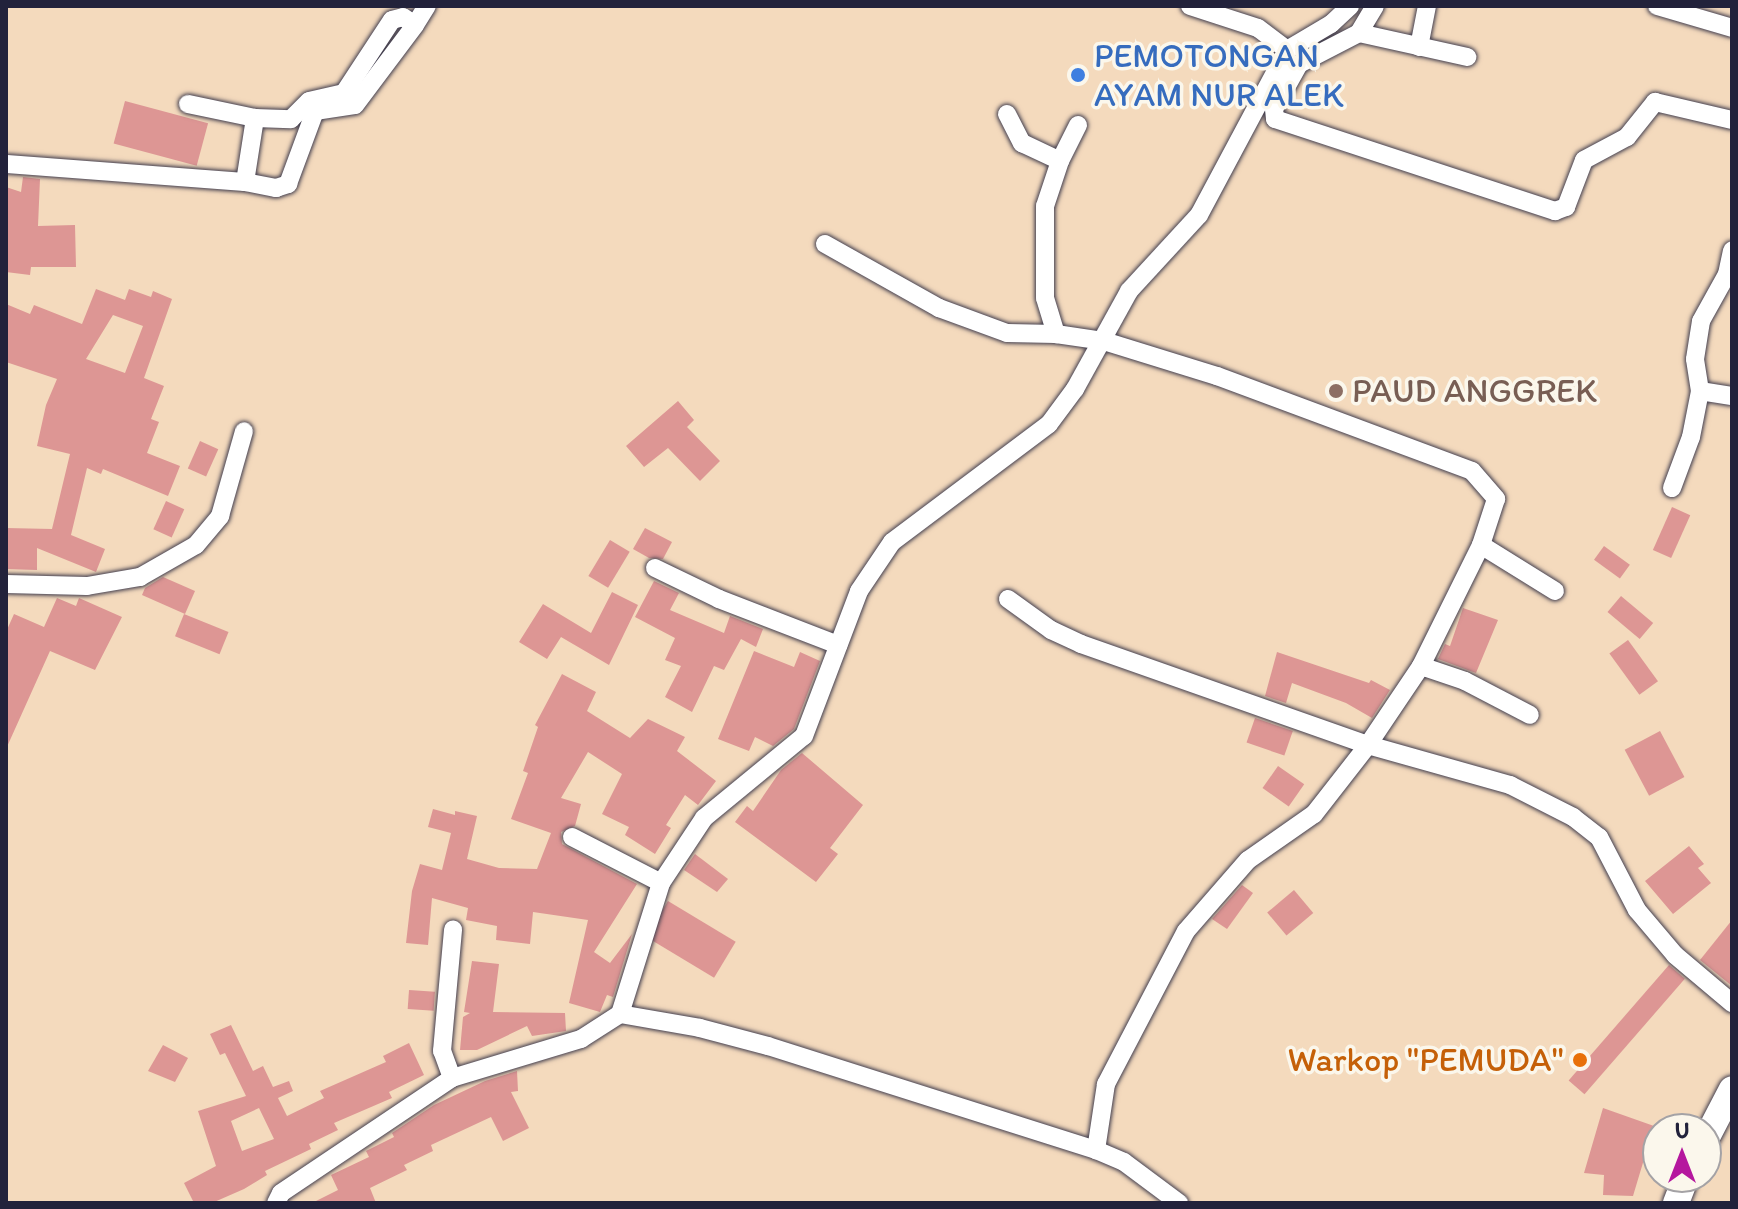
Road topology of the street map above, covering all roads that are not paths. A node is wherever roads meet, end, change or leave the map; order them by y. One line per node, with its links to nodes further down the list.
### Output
1 (427, 6): 7 (street)
2 (1190, 6): 11 (street)
3 (1350, 6): 11 (street)
4 (1375, 6): 9 (street)
5 (1427, 6): 10 (street)
6 (1657, 6): 8 (street)
7 (415, 25): 15 (street); 20 (street)
8 (1732, 28)
9 (1359, 33): 10 (street); 16 (street)
10 (1419, 47): 12 (street)
11 (1287, 50): 24 (street)
12 (1467, 57)
13 (188, 104): 15 (street)
14 (1007, 114): 18 (street)
15 (255, 118): 20 (street)
16 (1732, 120)
17 (1078, 125): 18 (street)
18 (1060, 161): 23 (street)
19 (6, 164): 20 (street)
20 (245, 182)
21 (825, 244): 23 (street)
22 (1732, 251): 25 (street)
23 (1056, 334): 24 (street)
24 (1104, 341): 29 (street); 34 (street)
25 (1700, 391): 26 (street); 28 (street)
26 (1732, 396)
27 (244, 431): 31 (street)
28 (1672, 488)
29 (1481, 545): 32 (street); 35 (street)
30 (655, 568): 34 (street)
31 (6, 584)
32 (1555, 591)
33 (1008, 599): 37 (street)
34 (838, 645): 39 (street)
35 (1421, 666): 36 (street); 37 (street)
36 (1530, 715)
37 (1368, 745): 41 (street); 46 (street)
38 (572, 837): 39 (street)
39 (661, 883): 42 (street)
40 (453, 929): 43 (street)
41 (1732, 1003)
42 (620, 1014): 43 (street); 46 (street)
43 (452, 1078): 47 (street)
44 (1732, 1089): 45 (main road)
45 (1720, 1113)
46 (1096, 1150): 48 (street)
47 (276, 1203)
48 (1179, 1203)

